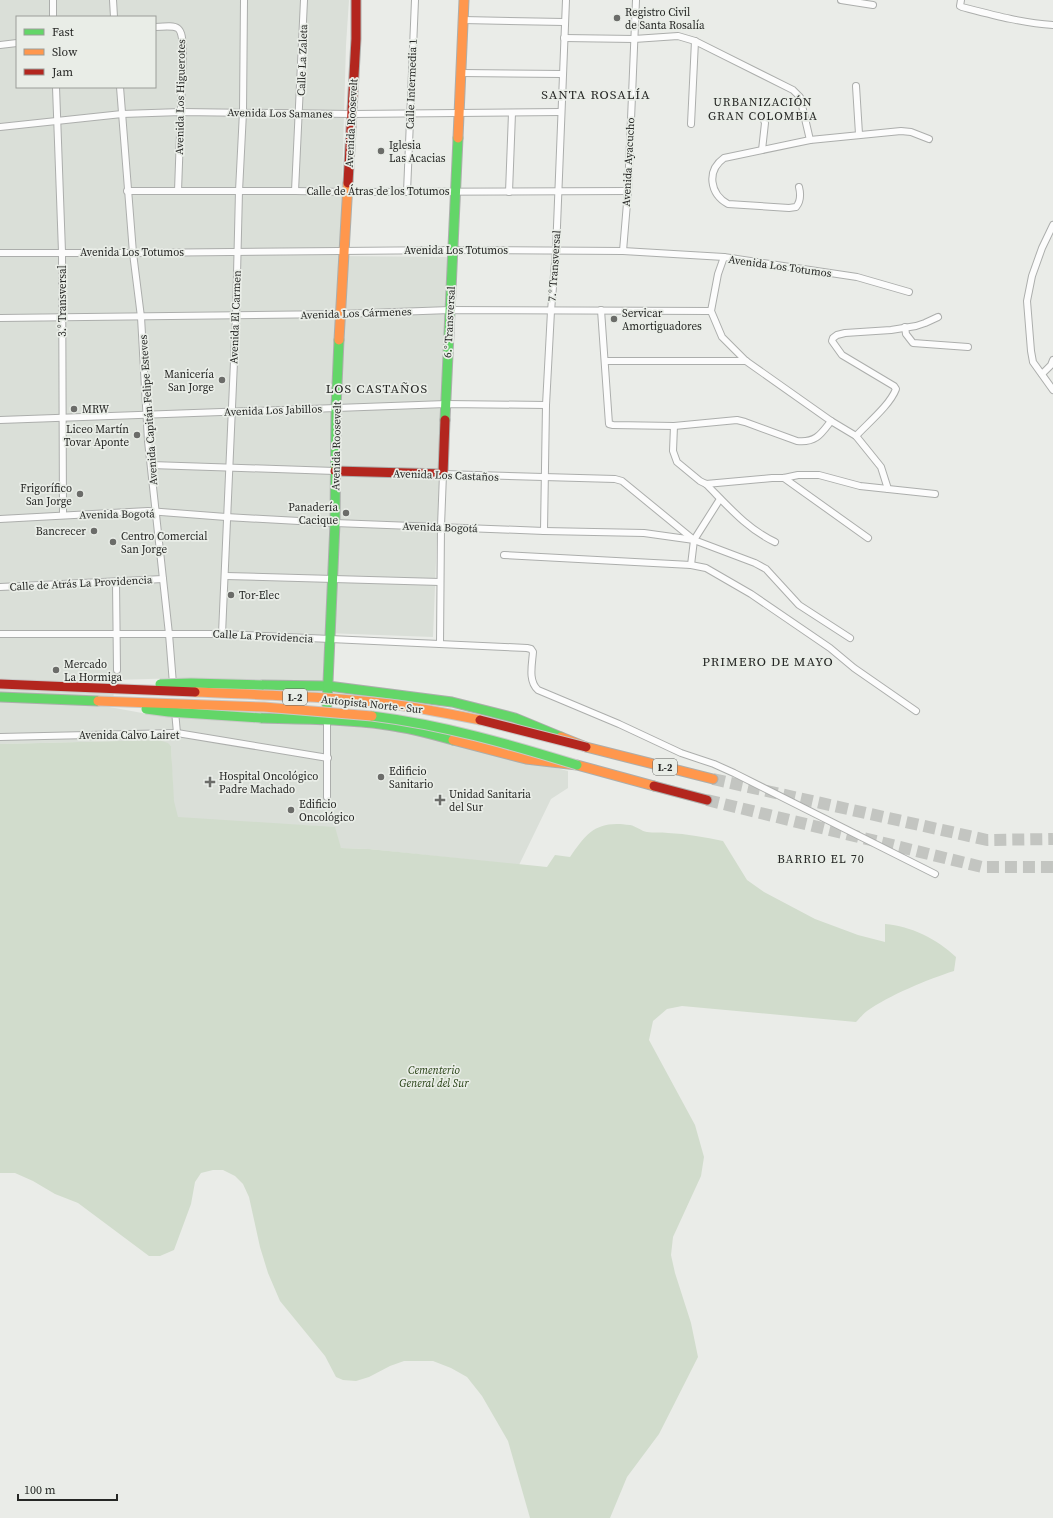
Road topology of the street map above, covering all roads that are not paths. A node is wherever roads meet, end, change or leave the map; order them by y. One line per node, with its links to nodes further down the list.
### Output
1 (53, 0): 13 (street)
2 (113, 0): 14 (street)
3 (244, 0): 30 (street, Avenida El Carmen)
4 (304, 0): 35 (street, Calle La Zaleta)
5 (356, 0): 36 (main road, Avenida Roosevelt)
6 (415, 0): 32 (street, Calle Intermedia 1)
7 (464, 0): 15 (main road, 6.° Transversal)
8 (566, 0): 16 (street, 7.° Transversal)
9 (636, 0): 20 (street, Avenida Ayacucho)
10 (841, 0): 12 (street)
11 (960, 3): 17 (street)
12 (873, 5)
13 (53, 16)
14 (114, 16)
15 (463, 20): 16 (street); 24 (main road, 6.° Transversal)
16 (564, 22): 19 (street, 7.° Transversal)
17 (1053, 25)
18 (156, 27): 29 (street, Avenida Los Higuerotes)
19 (564, 38): 20 (street); 25 (street, 7.° Transversal)
20 (634, 39): 21 (street); 53 (street, Avenida Ayacucho)
21 (695, 41): 40 (street); 44 (street)
22 (16, 43): 23 (street)
23 (0, 45)
24 (462, 73): 25 (street); 37 (main road, 6.° Transversal)
25 (562, 74): 31 (street, 7.° Transversal)
26 (856, 86): 42 (street)
27 (56, 88): 39 (street, 3.° Transversal)
28 (120, 88): 34 (street, Avenida Capitán Felipe Esteves)
29 (181, 112): 30 (street, Avenida Los Samanes); 34 (street, Avenida Los Samanes); 48 (street, Avenida Los Higuerotes)
30 (243, 112): 35 (street, Avenida Los Samanes); 49 (street, Avenida El Carmen)
31 (561, 112): 33 (street, Avenida Los Samanes); 52 (street, 7.° Transversal)
32 (410, 113): 36 (street, Avenida Los Samanes); 37 (street, Avenida Los Samanes); 55 (street, Calle Intermedia 1)
33 (512, 113): 37 (street, Avenida Los Samanes); 56 (street)
34 (122, 114): 39 (street, Avenida Los Samanes); 47 (street, Avenida Capitán Felipe Esteves)
35 (300, 114): 36 (street, Avenida Los Samanes); 50 (street, Calle La Zaleta)
36 (352, 114): 54 (main road, Avenida Roosevelt)
37 (459, 114): 51 (main road, 6.° Transversal)
38 (763, 118): 45 (street)
39 (56, 120): 41 (street, Avenida Los Samanes); 63 (street, 3.° Transversal)
40 (691, 124)
41 (0, 127)
42 (859, 134): 43 (street); 44 (street)
43 (929, 139)
44 (810, 140): 45 (street)
45 (762, 150): 46 (street)
46 (799, 187)
47 (127, 191): 48 (street, Calle de Átras de los Totumos); 65 (street, Avenida Capitán Felipe Esteves)
48 (178, 191): 49 (street, Calle de Átras de los Totumos)
49 (239, 191): 50 (street, Calle de Átras de los Totumos); 60 (street, Avenida El Carmen)
50 (295, 191): 54 (street, Calle de Átras de los Totumos)
51 (455, 191): 55 (street, Calle de Átras de los Totumos); 56 (street, Calle de Átras de los Totumos); 59 (main road, 6.° Transversal)
52 (558, 191): 53 (street, Calle de Átras de los Totumos); 56 (street, Calle de Átras de los Totumos); 64 (street, 7.° Transversal)
53 (628, 191): 61 (street, Avenida Ayacucho)
54 (347, 192): 55 (street, Calle de Átras de los Totumos); 58 (main road, Avenida Roosevelt)
55 (407, 192)
56 (509, 192)
57 (1053, 224): 83 (street)
58 (344, 250): 59 (street, Avenida Los Totumos); 60 (street, Avenida Los Totumos); 72 (main road, Avenida Roosevelt)
59 (453, 250): 64 (street, Avenida Los Totumos); 68 (main road, 6.° Transversal)
60 (237, 251): 65 (street, Avenida Los Totumos); 74 (street, Avenida El Carmen)
61 (623, 251): 64 (street, Avenida Los Totumos); 66 (street, Avenida Los Totumos)
62 (0, 252): 63 (street, Avenida Los Totumos)
63 (62, 252): 65 (street, Avenida Los Totumos); 73 (street, 3.° Transversal)
64 (556, 252): 70 (street, 7.° Transversal)
65 (133, 253): 75 (street, Avenida Capitán Felipe Esteves)
66 (724, 258): 67 (street, Avenida Los Totumos); 71 (street)
67 (909, 292)
68 (450, 310): 70 (street, Avenida Los Cármenes); 72 (street, Avenida Los Cármenes); 85 (main road, 6.° Transversal)
69 (601, 310): 70 (street, Avenida Los Cármenes); 71 (street, Avenida Los Cármenes); 80 (street)
70 (551, 311): 86 (street, 7.° Transversal)
71 (711, 311): 82 (street)
72 (340, 314): 74 (street, Avenida Los Cármenes); 87 (main road, Avenida Roosevelt)
73 (62, 316): 75 (street, Avenida Los Cármenes); 77 (street, Avenida Los Cármenes); 90 (street, 3.° Transversal)
74 (236, 316): 75 (street, Avenida Los Cármenes); 88 (street, Avenida El Carmen)
75 (141, 317): 89 (street, Avenida Capitán Felipe Esteves)
76 (938, 317): 78 (street)
77 (0, 318)
78 (905, 327): 79 (street); 94 (street)
79 (968, 347)
80 (605, 360): 82 (street); 93 (street)
81 (1053, 360): 83 (street)
82 (746, 361): 92 (street)
83 (1042, 374): 84 (street)
84 (1053, 390)
85 (446, 404): 86 (street, Avenida Los Jabillos); 87 (street, Avenida Los Jabillos); 98 (main road, 6.° Transversal)
86 (546, 406): 99 (street, 7.° Transversal)
87 (336, 408): 88 (street, Avenida Los Jabillos); 97 (main road, Avenida Roosevelt)
88 (232, 411): 89 (street, Avenida Los Jabillos); 96 (street, Avenida El Carmen)
89 (148, 414): 90 (street, Avenida Los Jabillos); 95 (street, Avenida Capitán Felipe Esteves)
90 (63, 418): 91 (street, Avenida Los Jabillos); 106 (street, 3.° Transversal)
91 (0, 420)
92 (830, 421): 93 (street); 94 (street)
93 (674, 426): 101 (street)
94 (856, 436): 102 (street)
95 (151, 465): 96 (street, Avenida Los Castaños); 105 (street, Avenida Capitán Felipe Esteves)
96 (230, 467): 97 (street, Avenida Los Castaños); 107 (street, Avenida El Carmen)
97 (335, 471): 98 (main road, Avenida Los Castaños); 109 (main road, Avenida Roosevelt)
98 (443, 474): 99 (street, Avenida Los Castaños); 110 (street, 6.° Transversal)
99 (544, 478): 111 (street, 7.° Transversal); 113 (street, Avenida Los Castaños)
100 (784, 478): 101 (street); 102 (street); 112 (street)
101 (706, 484): 104 (street)
102 (888, 489): 103 (street)
103 (934, 494)
104 (720, 499): 113 (street); 114 (street)
105 (156, 512): 106 (street, Avenida Bogotá); 107 (street, Avenida Bogotá); 118 (street, Avenida Capitán Felipe Esteves)
106 (63, 515): 108 (street, Avenida Bogotá)
107 (226, 518): 109 (street, Avenida Bogotá); 117 (street, Avenida El Carmen)
108 (0, 519)
109 (335, 522): 110 (street, Avenida Bogotá); 119 (main road, Avenida Roosevelt)
110 (441, 526): 111 (street, Avenida Bogotá); 121 (street, 6.° Transversal)
111 (544, 531): 113 (street, Avenida Bogotá)
112 (868, 538)
113 (694, 540): 116 (street); 127 (street, Avenida Bogotá)
114 (774, 542)
115 (504, 556): 116 (street)
116 (691, 565): 136 (street)
117 (226, 576): 119 (street); 126 (street, Avenida El Carmen)
118 (163, 579): 120 (street, Calle de Atrás La Providencia); 125 (street, Avenida Capitán Felipe Esteves)
119 (332, 580): 121 (street); 128 (main road, Avenida Roosevelt)
120 (116, 582): 122 (street, Calle de Atrás La Providencia); 124 (street)
121 (440, 582): 129 (street, 6.° Transversal)
122 (0, 587)
123 (0, 634): 124 (street, Calle La Providencia)
124 (117, 634): 125 (street, Calle La Providencia); 130 (street)
125 (169, 634): 126 (street, Calle La Providencia); 138 (street, Avenida Capitán Felipe Esteves)
126 (222, 634): 128 (street, Calle La Providencia)
127 (850, 638)
128 (330, 640): 129 (street, Calle La Providencia); 132 (main road, Avenida Roosevelt)
129 (440, 644): 146 (street, Calle La Providencia)
130 (117, 670)
131 (0, 684): 133 (main road, Autopista Norte - Sur / L-2, bridge)
132 (328, 686): 133 (main road, bridge); 137 (main road, Avenida Roosevelt); 140 (main road, bridge)
133 (129, 690): 140 (main road, Autopista Norte - Sur / L-2, bridge)
134 (0, 697): 135 (main road, Autopista Norte - Sur / L-2)
135 (98, 701): 137 (main road, bridge); 142 (main road, Autopista Norte - Sur / L-2, bridge)
136 (916, 710)
137 (327, 719): 141 (street, Avenida Roosevelt); 142 (main road, bridge)
138 (176, 733): 139 (street, Avenida Calvo Lairet); 141 (street, Avenida Calvo Lairet)
139 (0, 737)
140 (586, 747): 143 (main road, Autopista Norte - Sur / L-2)
141 (328, 758): 144 (street, Avenida Roosevelt)
142 (577, 765): 145 (main road, Autopista Norte - Sur / L-2)
143 (712, 779)
144 (327, 797)
145 (707, 800)
146 (935, 874)

